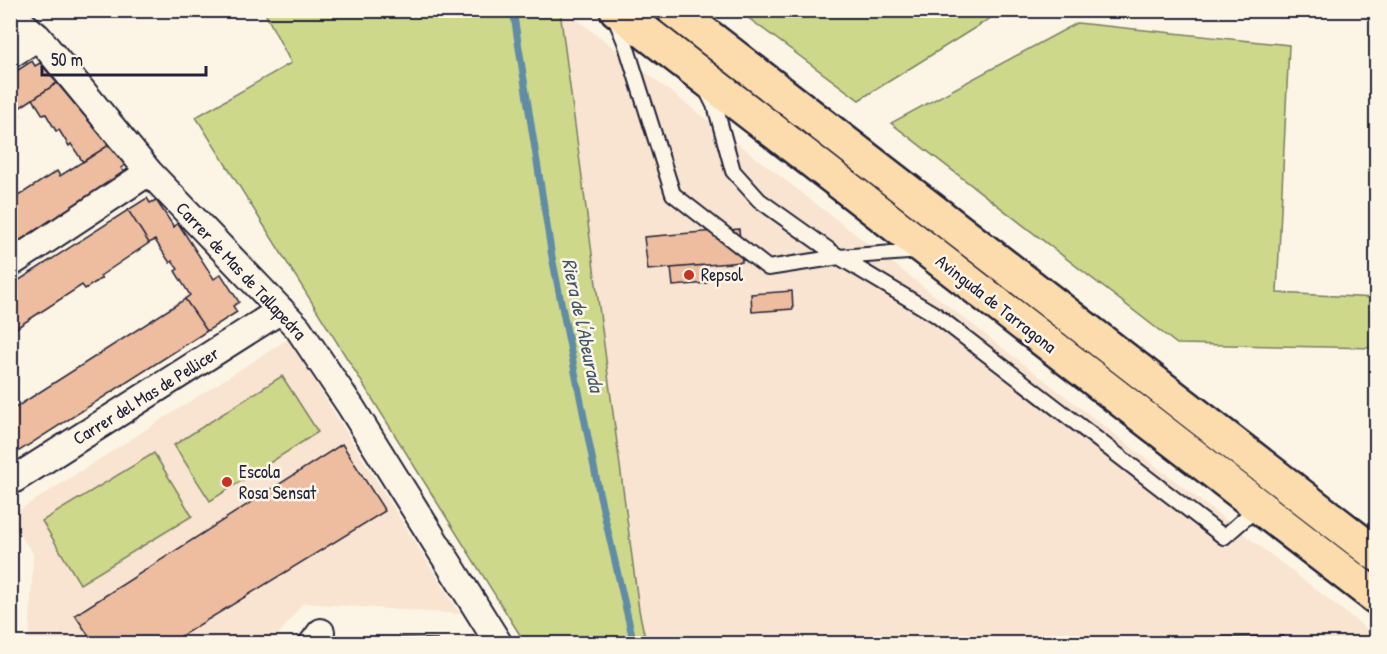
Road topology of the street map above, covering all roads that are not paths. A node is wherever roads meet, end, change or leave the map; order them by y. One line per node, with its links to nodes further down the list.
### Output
1 (611, 10): 10 (lane)
2 (617, 10): 7 (main road, Avinguda de Tarragona)
3 (674, 10): 15 (main road, Avinguda de Tarragona)
4 (10, 13): 5 (street, Carrer de Mas de Tallapedra)
5 (38, 37): 6 (street); 8 (street, Carrer de Mas de Tallapedra)
6 (10, 55)
7 (696, 72): 9 (main road, Avinguda de Tarragona); 10 (lane)
8 (149, 172): 11 (street); 12 (street, Carrer de Mas de Tallapedra)
9 (920, 246): 10 (lane); 14 (main road, Avinguda de Tarragona)
10 (839, 257): 14 (lane)
11 (10, 264)
12 (280, 310): 13 (street, Carrer del Mas de Pellicer); 17 (street, Carrer de Mas de Tallapedra)
13 (10, 482)
14 (1259, 506): 16 (main road, Avinguda de Tarragona)
15 (1377, 554)
16 (1377, 597)
17 (499, 644)

